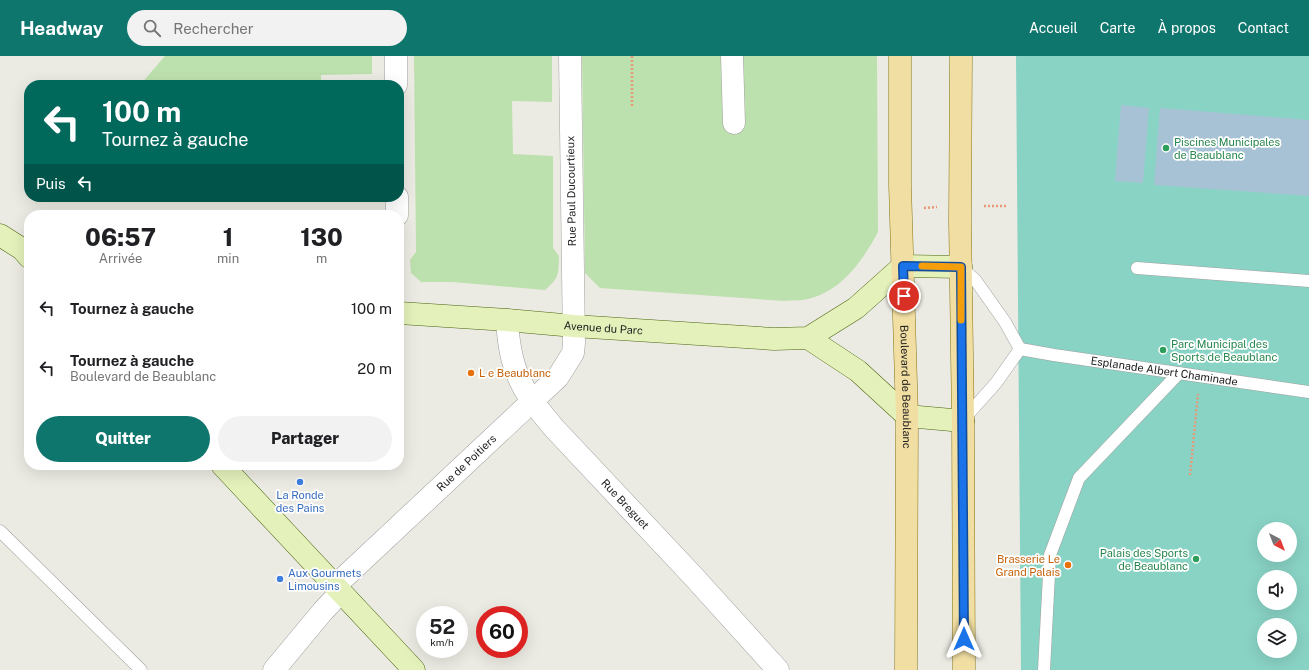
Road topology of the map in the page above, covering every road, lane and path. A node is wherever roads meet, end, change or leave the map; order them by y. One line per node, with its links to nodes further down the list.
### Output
1 (396, 56): 7 (street)
2 (570, 56): 18 (street, Rue Paul Ducourtieux)
3 (632, 56): 8 (path)
4 (732, 56): 9 (street)
5 (900, 56): 12 (main road, Boulevard de Beaublanc)
6 (961, 56): 13 (main road)
7 (396, 80)
8 (632, 106)
9 (734, 123)
10 (1, 227): 11 (main road)
11 (24, 252)
12 (903, 266): 13 (main road); 19 (main road); 25 (main road, Boulevard de Beaublanc)
13 (961, 267): 20 (lane); 26 (main road)
14 (1137, 268): 15 (lane)
15 (1309, 281)
16 (404, 313): 17 (main road, Avenue du Parc)
17 (507, 320): 18 (main road, Avenue du Parc); 24 (street, Rue Breguet)
18 (574, 326): 19 (main road, Avenue du Parc); 24 (street, Rue de Poitiers)
19 (808, 338): 25 (main road)
20 (1020, 349): 21 (lane, Esplanade Albert Chaminade); 26 (lane)
21 (1179, 373): 22 (lane, Esplanade Albert Chaminade); 37 (lane)
22 (1200, 376): 23 (lane, Esplanade Albert Chaminade); 28 (path)
23 (1309, 392)
24 (532, 401): 30 (street, Rue de Poitiers); 34 (street, Rue Breguet)
25 (907, 416): 26 (main road); 35 (main road, Boulevard de Beaublanc)
26 (963, 421): 36 (main road)
27 (227, 470): 30 (main road)
28 (1190, 475)
29 (0, 531): 31 (lane)
30 (338, 589): 32 (street, Rue de Poitiers); 33 (main road)
31 (141, 670)
32 (274, 670)
33 (414, 670)
34 (778, 670)
35 (906, 670)
36 (964, 670)
37 (1044, 670)

